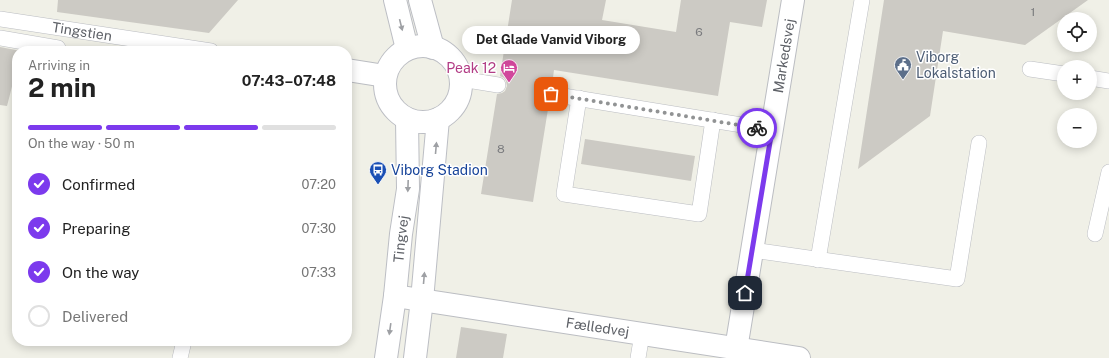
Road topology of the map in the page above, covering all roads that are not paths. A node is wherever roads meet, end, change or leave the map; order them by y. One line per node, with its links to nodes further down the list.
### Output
1 (395, 0): 10 (street, one-way to 10)
2 (420, 0): 9 (street)
3 (793, 0): 24 (street, Markedsvej)
4 (862, 0): 29 (lane)
5 (0, 19): 8 (lane, Tingstien)
6 (0, 38): 7 (lane)
7 (41, 46)
8 (179, 46)
9 (433, 48): 10 (street); 15 (street)
10 (407, 50): 14 (street)
11 (1030, 69): 13 (lane)
12 (352, 71): 14 (street)
13 (1057, 73)
14 (385, 76): 21 (street)
15 (461, 79): 18 (lane); 22 (street)
16 (1097, 79): 17 (lane)
17 (1109, 81)
18 (498, 85)
19 (551, 94): 20 (lane)
20 (579, 98): 23 (lane); 23 (lane)
21 (407, 119): 22 (street); 30 (street, Tingvej, one-way to 30)
22 (438, 119): 31 (street, Tingvej, one-way to 22)
23 (713, 120): 24 (lane)
24 (772, 130): 28 (street, Markedsvej)
25 (979, 142): 29 (lane)
26 (1109, 172): 27 (lane)
27 (1095, 234)
28 (752, 250): 29 (lane); 34 (street, Markedsvej)
29 (818, 260)
30 (395, 296): 31 (street, Fælledvej); 36 (street, Tingvej, one-way to 36)
31 (422, 300): 32 (street, Fælledvej); 37 (street, Tingvej)
32 (642, 334): 34 (street, Fælledvej); 38 (lane)
33 (183, 346): 35 (lane)
34 (736, 349): 39 (street, Fælledvej)
35 (180, 358)
36 (386, 358)
37 (415, 358)
38 (638, 358)
39 (796, 358)

